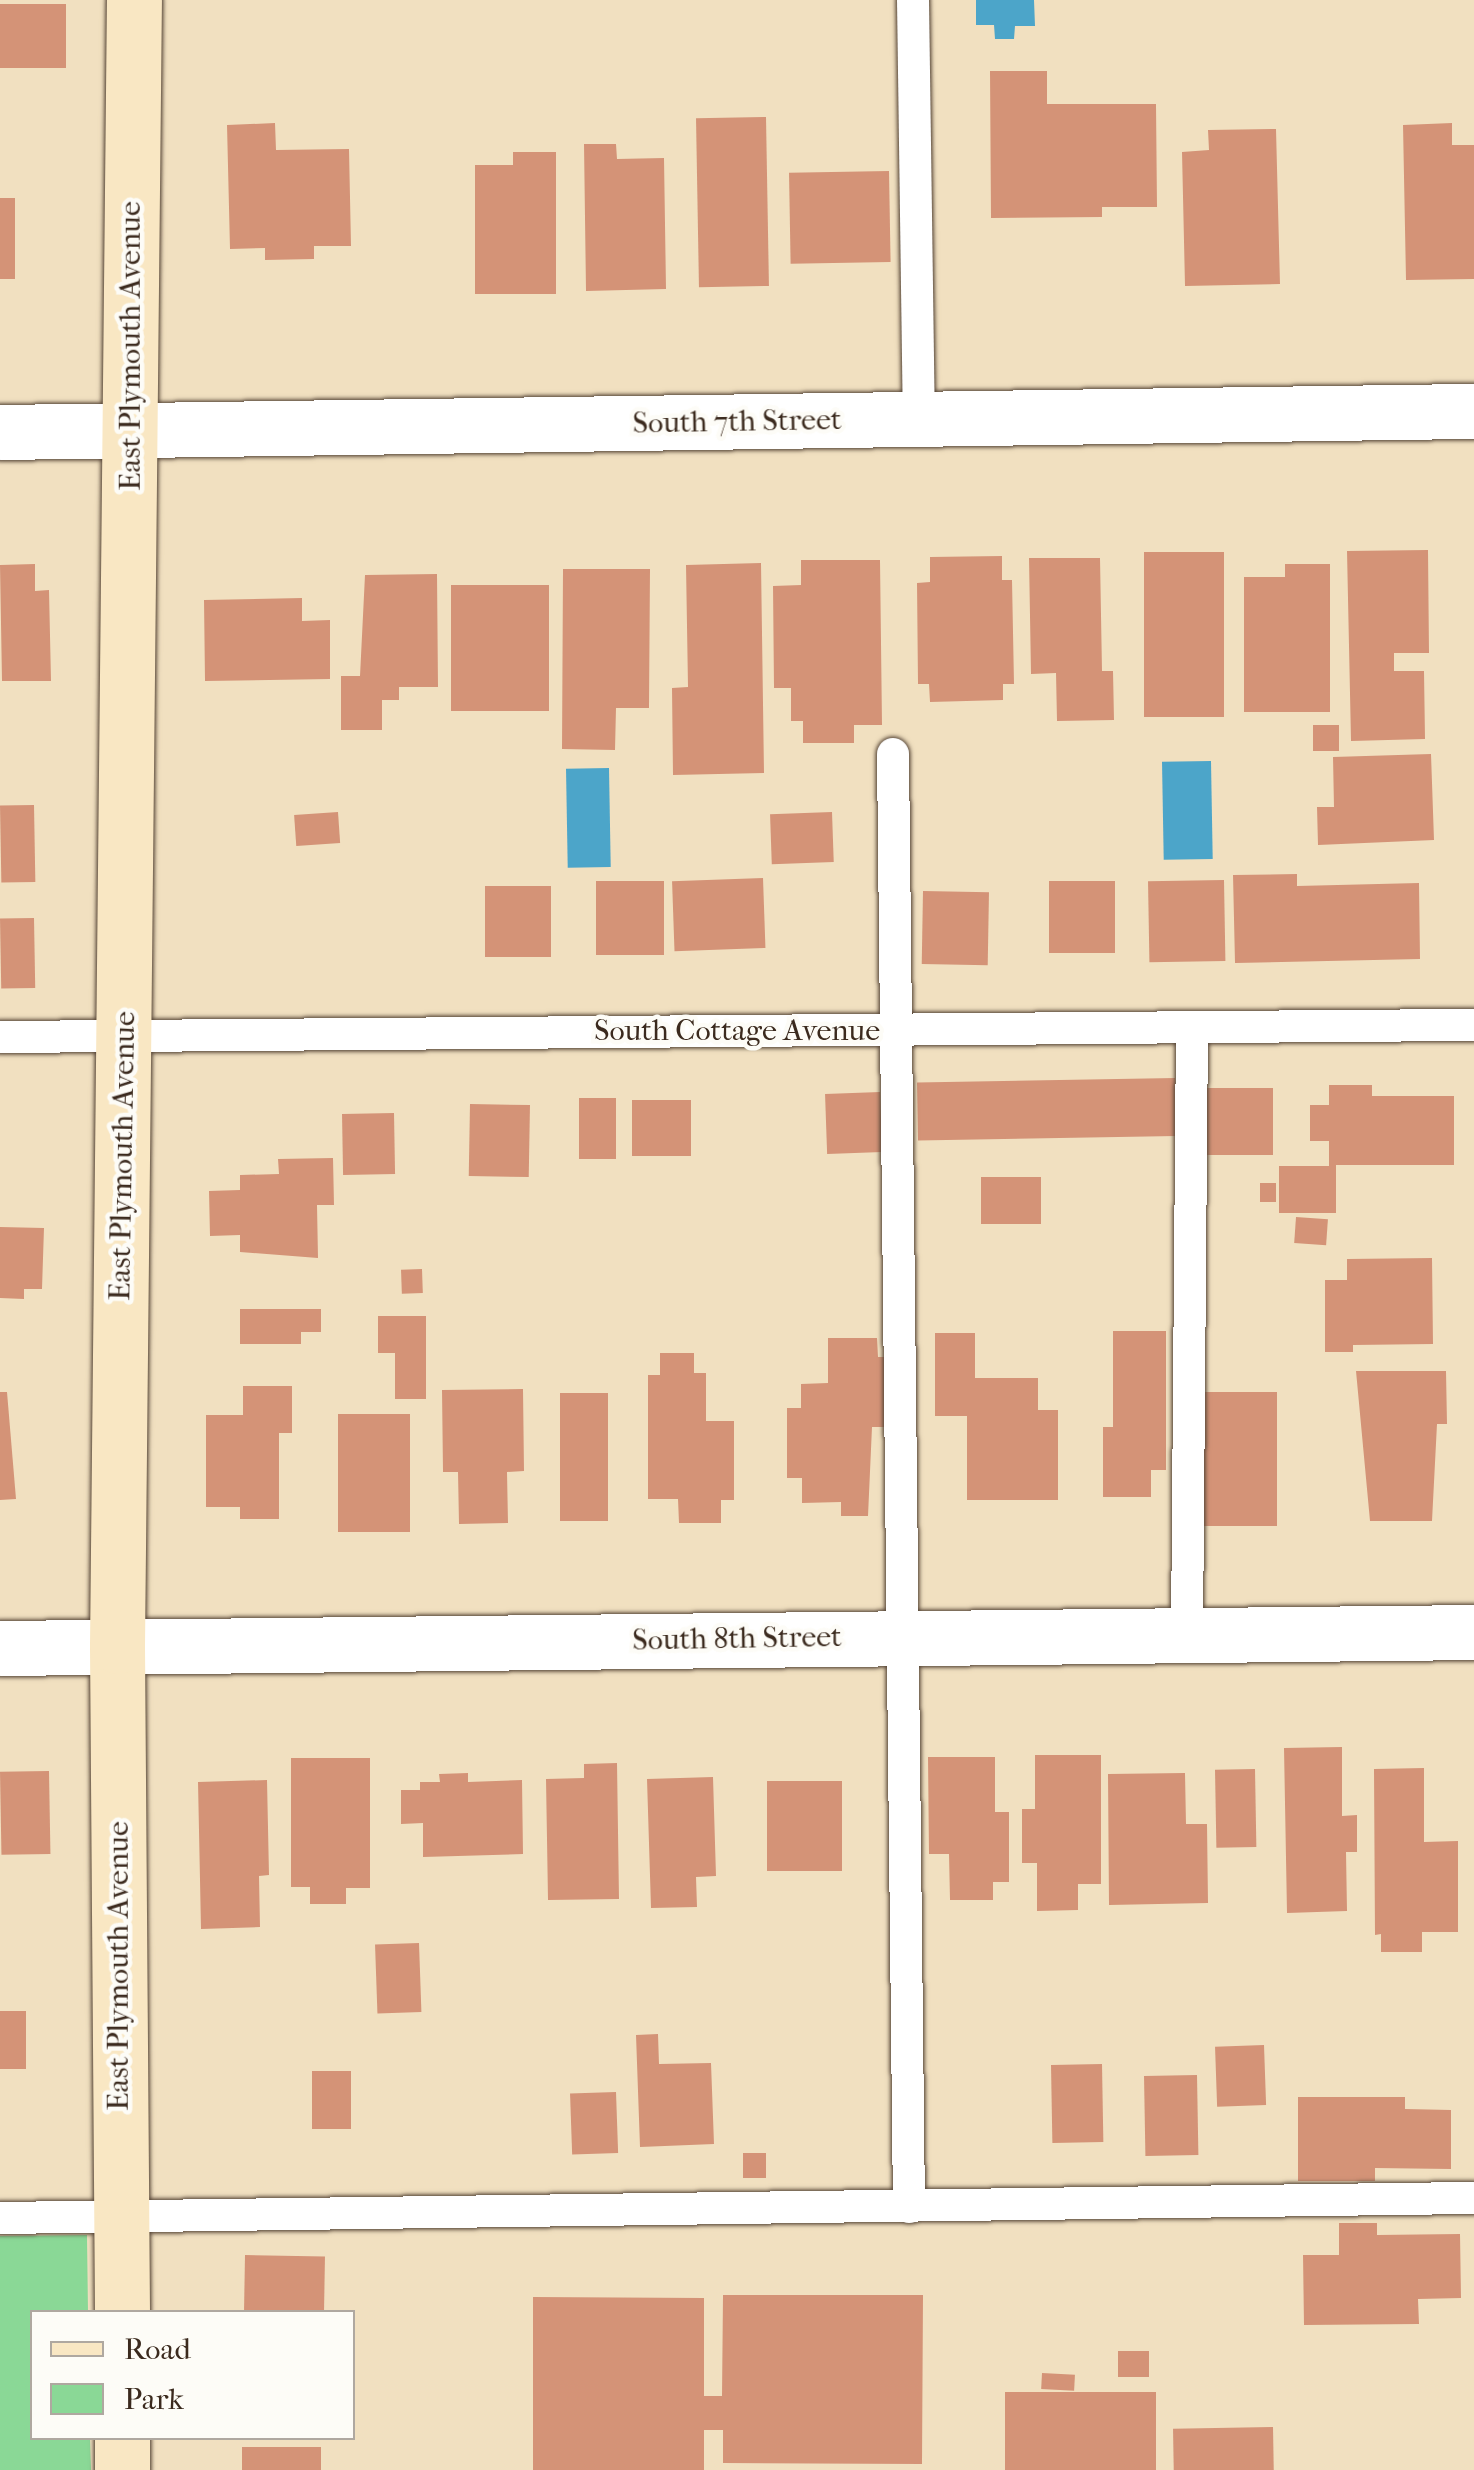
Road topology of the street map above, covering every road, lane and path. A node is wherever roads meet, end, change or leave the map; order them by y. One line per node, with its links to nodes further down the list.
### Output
1 (134, 0): 5 (main road, East Plymouth Avenue)
2 (913, 0): 4 (lane)
3 (1474, 411): 4 (street, South 7th Street)
4 (919, 420): 5 (street, South 7th Street)
5 (131, 428): 6 (street, South 7th Street); 11 (main road, East Plymouth Avenue)
6 (0, 432)
7 (893, 754): 10 (lane)
8 (1474, 1025): 9 (lane, South Cottage Avenue)
9 (1192, 1027): 10 (lane, South Cottage Avenue); 14 (lane)
10 (898, 1029): 11 (lane, South Cottage Avenue); 15 (lane)
11 (124, 1036): 12 (lane, South Cottage Avenue); 16 (main road, East Plymouth Avenue)
12 (0, 1037)
13 (1474, 1632): 14 (street, South 8th Street)
14 (1187, 1635): 15 (street, South 8th Street)
15 (906, 1637): 16 (street, South 8th Street); 19 (lane)
16 (117, 1646): 17 (street, South 8th Street); 20 (main road, East Plymouth Avenue)
17 (0, 1648)
18 (1474, 2198): 19 (lane)
19 (908, 2207): 20 (lane)
20 (121, 2216): 21 (lane); 22 (main road, East Plymouth Avenue)
21 (0, 2218)
22 (122, 2310)
23 (122, 2440): 24 (main road)
24 (122, 2470)

